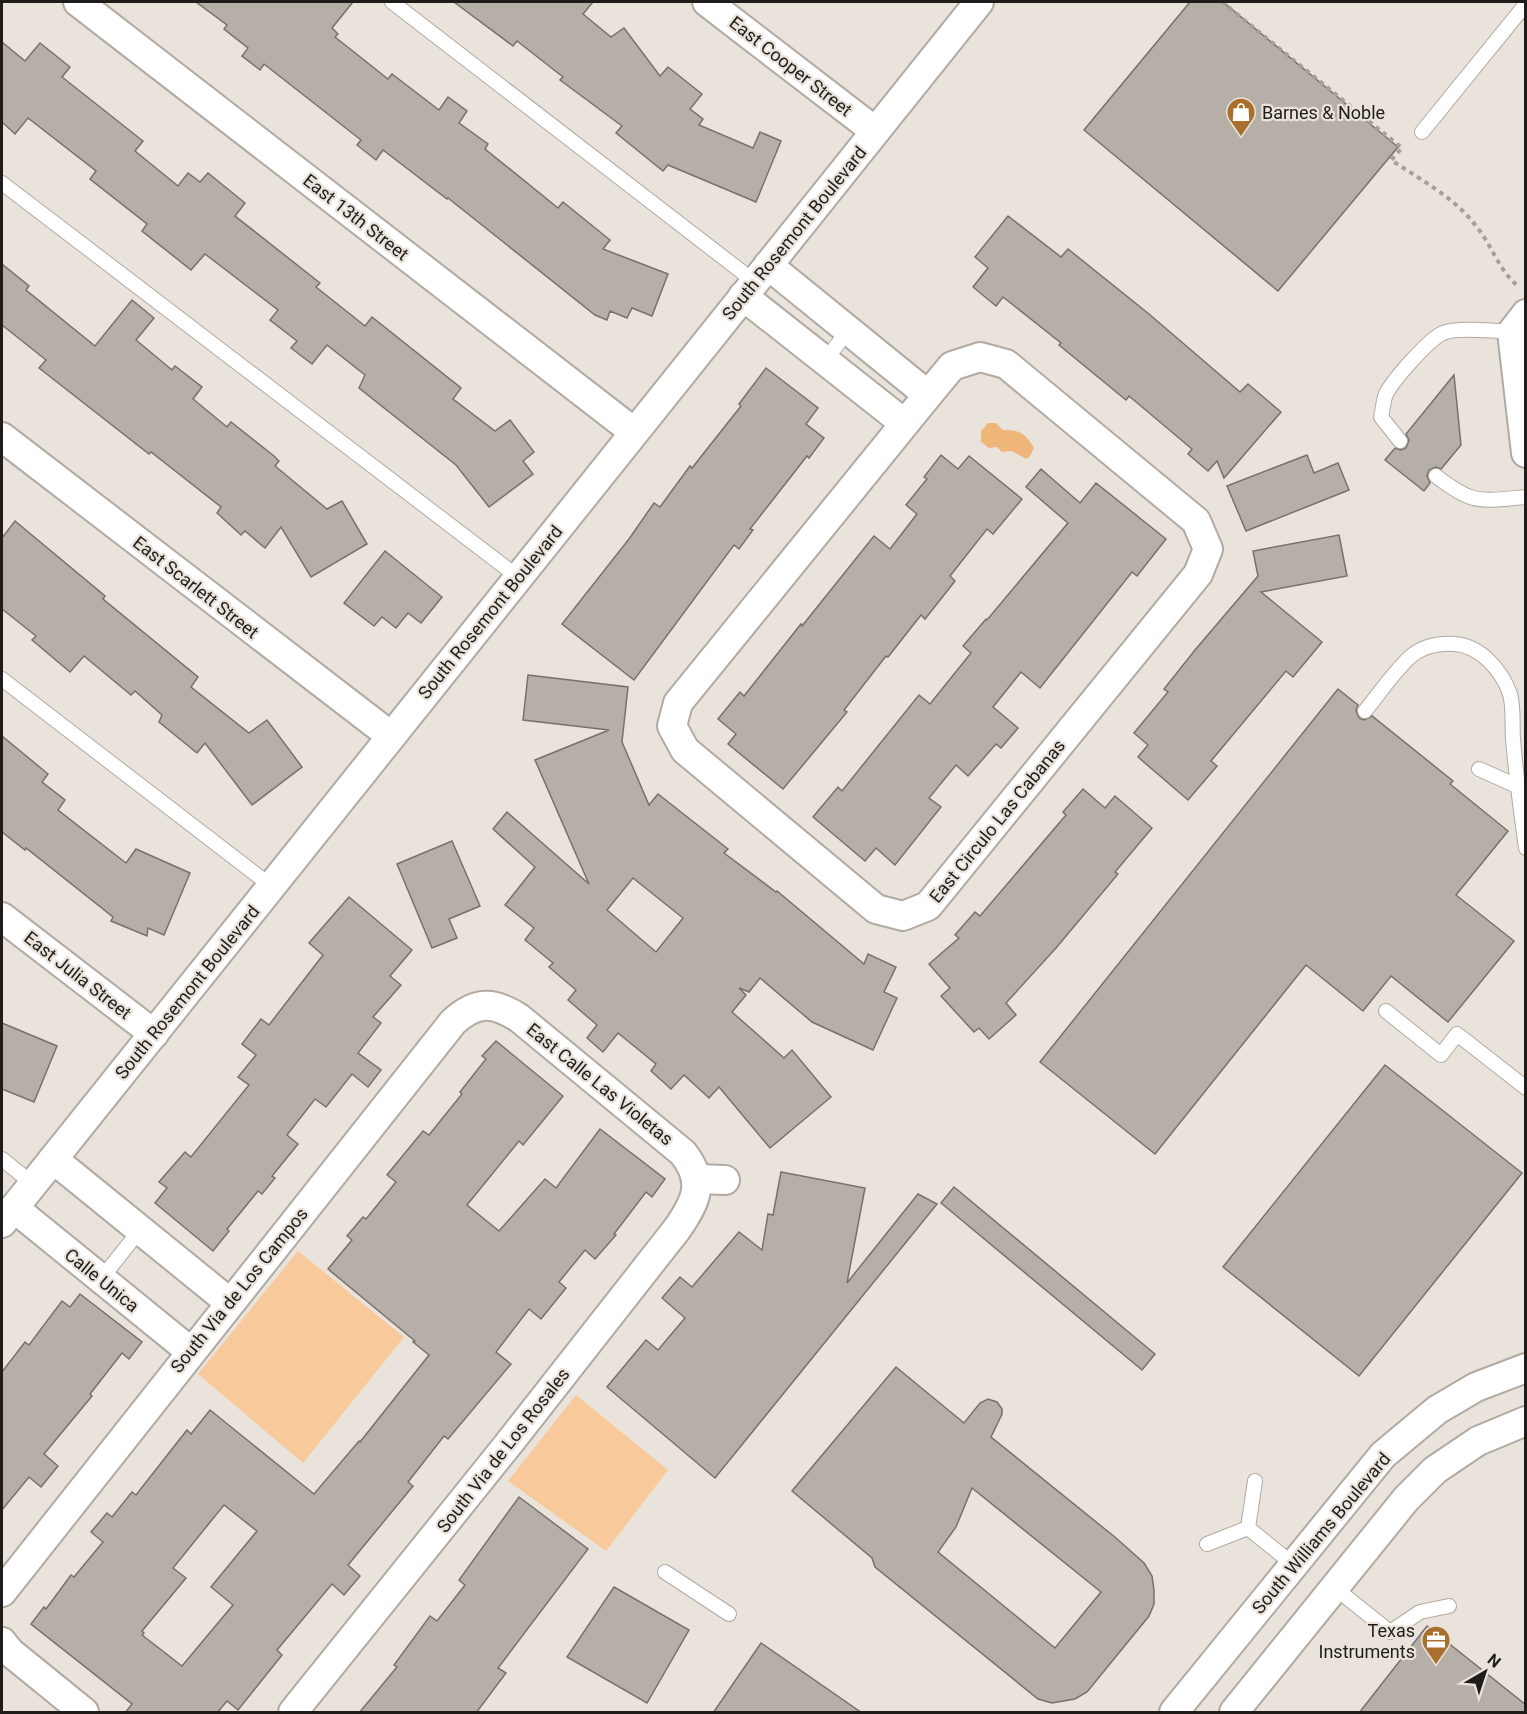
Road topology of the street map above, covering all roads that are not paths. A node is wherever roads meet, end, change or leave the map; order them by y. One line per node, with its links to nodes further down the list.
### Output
1 (78, 2): 15 (street, East 13th Street)
2 (393, 2): 9 (lane)
3 (707, 2): 6 (street, East Cooper Street)
4 (979, 2): 6 (street, South Rosemont Boulevard)
5 (1526, 4): 7 (lane)
6 (876, 131): 9 (street, South Rosemont Boulevard)
7 (1422, 132)
8 (2, 183): 21 (lane)
9 (755, 281): 11 (street); 12 (street); 15 (street, South Rosemont Boulevard)
10 (1519, 323): 17 (lane); 18 (street)
11 (848, 330): 12 (lane); 13 (street)
12 (825, 361): 14 (street)
13 (928, 395): 14 (street, East Circulo Las Cabanas); 14 (street, East Circulo Las Cabanas)
14 (904, 423)
15 (634, 432): 21 (street, South Rosemont Boulevard)
16 (2, 437): 24 (street, East Scarlett Street)
17 (1400, 441)
18 (1526, 453)
19 (1436, 476): 20 (lane)
20 (1526, 497)
21 (518, 577): 24 (street, South Rosemont Boulevard)
22 (2, 679): 28 (lane)
23 (1365, 711): 26 (lane)
24 (391, 736): 28 (street, South Rosemont Boulevard)
25 (1479, 769): 26 (lane)
26 (1519, 787): 27 (lane)
27 (1526, 848)
28 (271, 886): 32 (street, South Rosemont Boulevard)
29 (2, 917): 32 (street, East Julia Street)
30 (489, 995): 36 (street, East Calle Las Violetas); 42 (street, South Via de Los Campos)
31 (1386, 1011): 33 (lane)
32 (154, 1034): 35 (street, South Rosemont Boulevard)
33 (1526, 1088)
34 (2, 1159): 38 (lane)
35 (53, 1159): 38 (street, South Rosemont Boulevard); 40 (street)
36 (696, 1179): 37 (street); 57 (street, South Via de Los Rosales)
37 (725, 1180)
38 (33, 1184): 39 (street, South Rosemont Boulevard)
39 (8, 1215): 41 (street, Calle Unica)
40 (140, 1230): 41 (lane); 42 (street)
41 (101, 1279): 43 (street, Calle Unica)
42 (229, 1302): 43 (street, South Via de Los Campos)
43 (190, 1351): 52 (street, South Via de Los Campos)
44 (1524, 1367): 49 (street, South Williams Boulevard)
45 (1526, 1421): 51 (street)
46 (1255, 1481): 47 (lane)
47 (1248, 1528): 48 (lane); 49 (lane)
48 (1207, 1544)
49 (1294, 1565): 58 (street, South Williams Boulevard)
50 (665, 1572): 54 (lane)
51 (1335, 1588): 53 (lane); 59 (street)
52 (2, 1592)
53 (1449, 1606)
54 (729, 1614)
55 (2, 1642): 56 (street)
56 (84, 1713)
57 (294, 1713)
58 (1174, 1713)
59 (1234, 1713)

